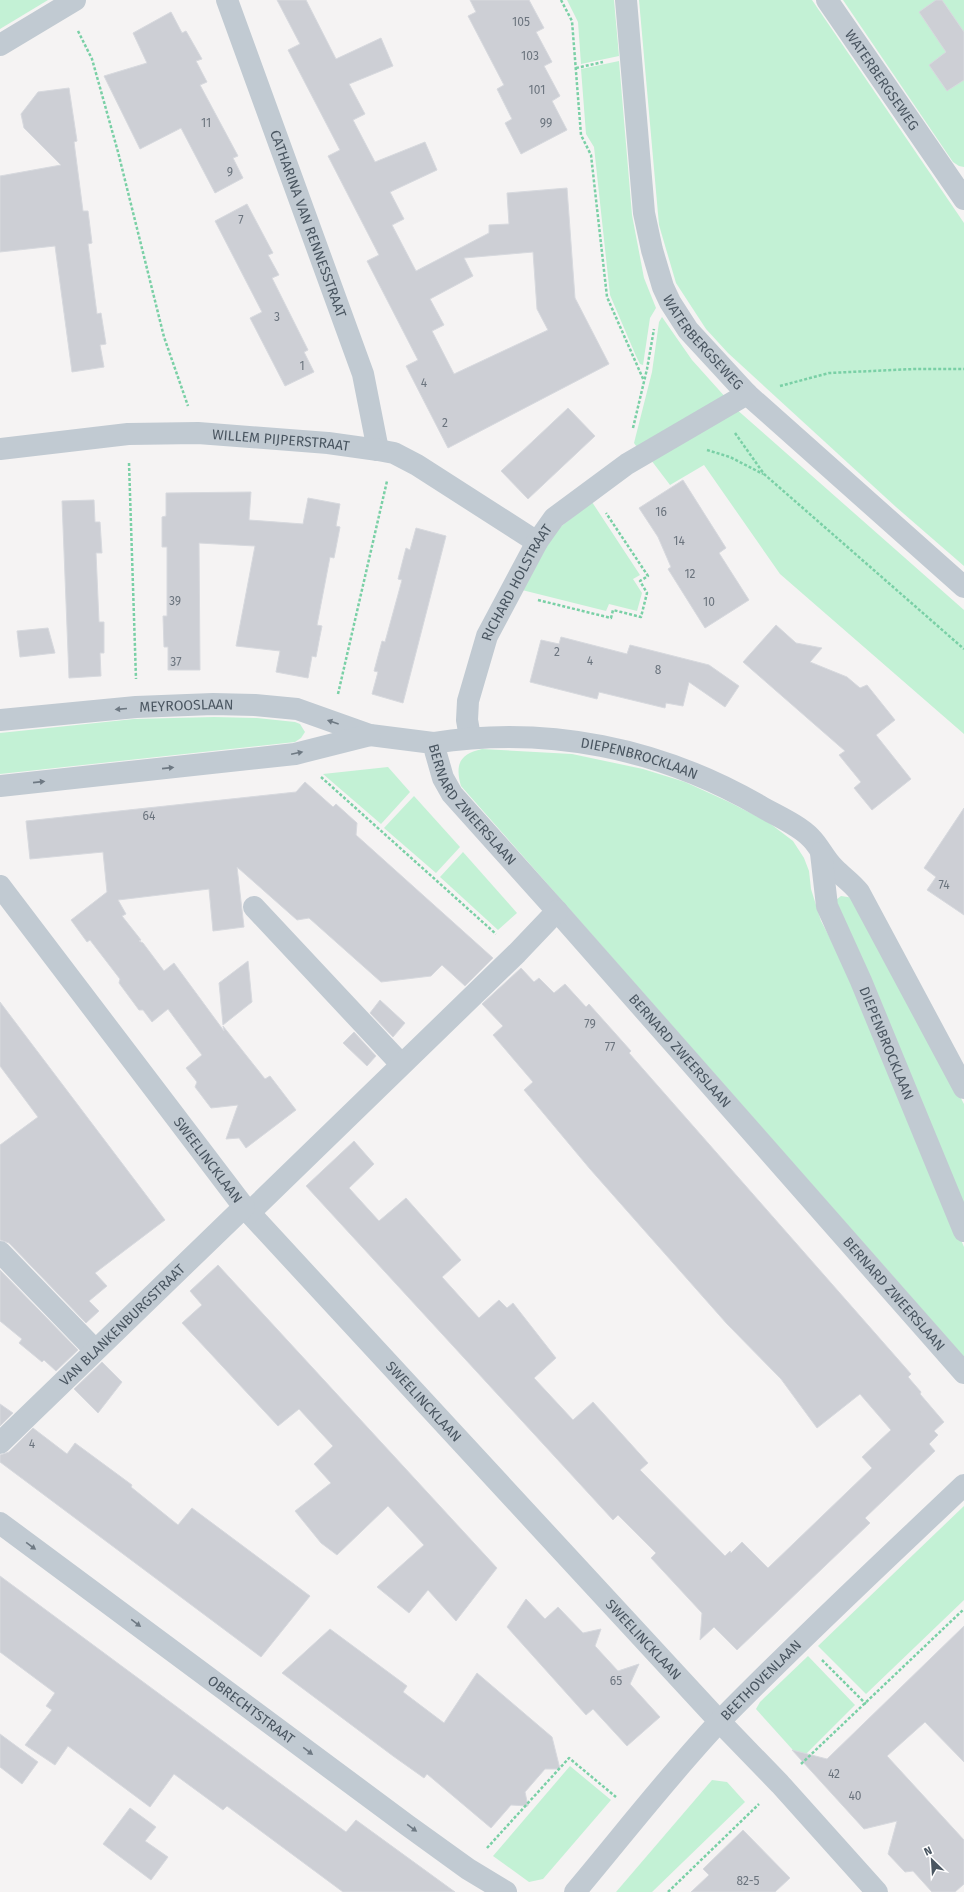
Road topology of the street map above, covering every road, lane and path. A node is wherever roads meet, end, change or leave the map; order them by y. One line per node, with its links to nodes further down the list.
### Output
1 (227, 0): 17 (street, CATHARINA VAN RENNESSTRAAT)
2 (562, 0): 10 (path)
3 (626, 0): 8 (street, WATERBERGSEWEG)
4 (827, 0): 7 (street, WATERBERGSEWEG)
5 (70, 3): 6 (street); 13 (path)
6 (0, 45)
7 (964, 199)
8 (670, 302): 10 (path); 11 (street, WATERBERGSEWEG)
9 (964, 369): 11 (path)
10 (644, 381): 18 (path)
11 (747, 394): 12 (street, RICHARD HOLSTRAAT); 22 (street, WATERBERGSEWEG)
12 (717, 411): 18 (street, RICHARD HOLSTRAAT); 19 (path)
13 (198, 433): 14 (street, WILLEM PIJPERSTRAAT); 17 (street, WILLEM PIJPERSTRAAT)
14 (128, 434): 16 (street, WILLEM PIJPERSTRAAT); 25 (path)
15 (701, 448): 19 (path)
16 (0, 449)
17 (386, 452): 21 (street, WILLEM PIJPERSTRAAT); 27 (path)
18 (627, 464): 20 (street, RICHARD HOLSTRAAT)
19 (764, 474): 24 (path)
20 (591, 490): 21 (street, RICHARD HOLSTRAAT); 23 (path)
21 (537, 542): 23 (street, RICHARD HOLSTRAAT)
22 (964, 588)
23 (510, 592): 29 (street, RICHARD HOLSTRAAT)
24 (964, 649)
25 (136, 707): 26 (street, MEYROOSLAAN, one-way to 26); 27 (street, MEYROOSLAAN)
26 (0, 720)
27 (332, 722): 28 (street, MEYROOSLAAN, one-way to 27)
28 (370, 735): 30 (street, MEYROOSLAAN); 32 (street, MEYROOSLAAN, one-way to 28)
29 (470, 738): 31 (street, DIEPENBROCKLAAN); 34 (street, DIEPENBROCKLAAN)
30 (401, 739): 31 (street, BERNARD ZWEERSLAAN)
31 (433, 743): 37 (street, BERNARD ZWEERSLAAN)
32 (295, 754): 33 (street, MEYROOSLAAN, one-way to 32); 38 (path)
33 (0, 786)
34 (821, 853): 40 (street, DIEPENBROCKLAAN); 42 (street, DIEPENBROCKLAAN)
35 (0, 886): 41 (street, SWEELINCKLAAN)
36 (254, 907): 39 (street)
37 (557, 911): 38 (street, VAN BLANKENBURGSTRAAT); 45 (street, BERNARD ZWEERSLAAN)
38 (517, 953): 39 (street, VAN BLANKENBURGSTRAAT)
39 (401, 1064): 41 (street, VAN BLANKENBURGSTRAAT)
40 (964, 1088)
41 (246, 1210): 44 (street, VAN BLANKENBURGSTRAAT); 52 (street, SWEELINCKLAAN)
42 (964, 1231)
43 (0, 1252): 44 (street)
44 (95, 1350): 46 (street, VAN BLANKENBURGSTRAAT)
45 (964, 1373)
46 (0, 1443)
47 (964, 1485): 50 (street, BEETHOVENLAAN)
48 (0, 1523): 55 (street, OBRECHTSTRAAT, one-way to 55)
49 (964, 1609): 51 (path)
50 (802, 1639): 51 (path); 52 (street, BEETHOVENLAAN)
51 (866, 1704): 53 (path)
52 (720, 1722): 53 (street, SWEELINCKLAAN); 54 (street, BEETHOVENLAAN)
53 (780, 1784): 58 (path); 59 (street, SWEELINCKLAAN)
54 (639, 1816): 55 (path); 57 (street, BEETHOVENLAAN)
55 (468, 1869): 56 (street, OBRECHTSTRAAT)
56 (501, 1891)
57 (575, 1892)
58 (668, 1892)
59 (877, 1892)

